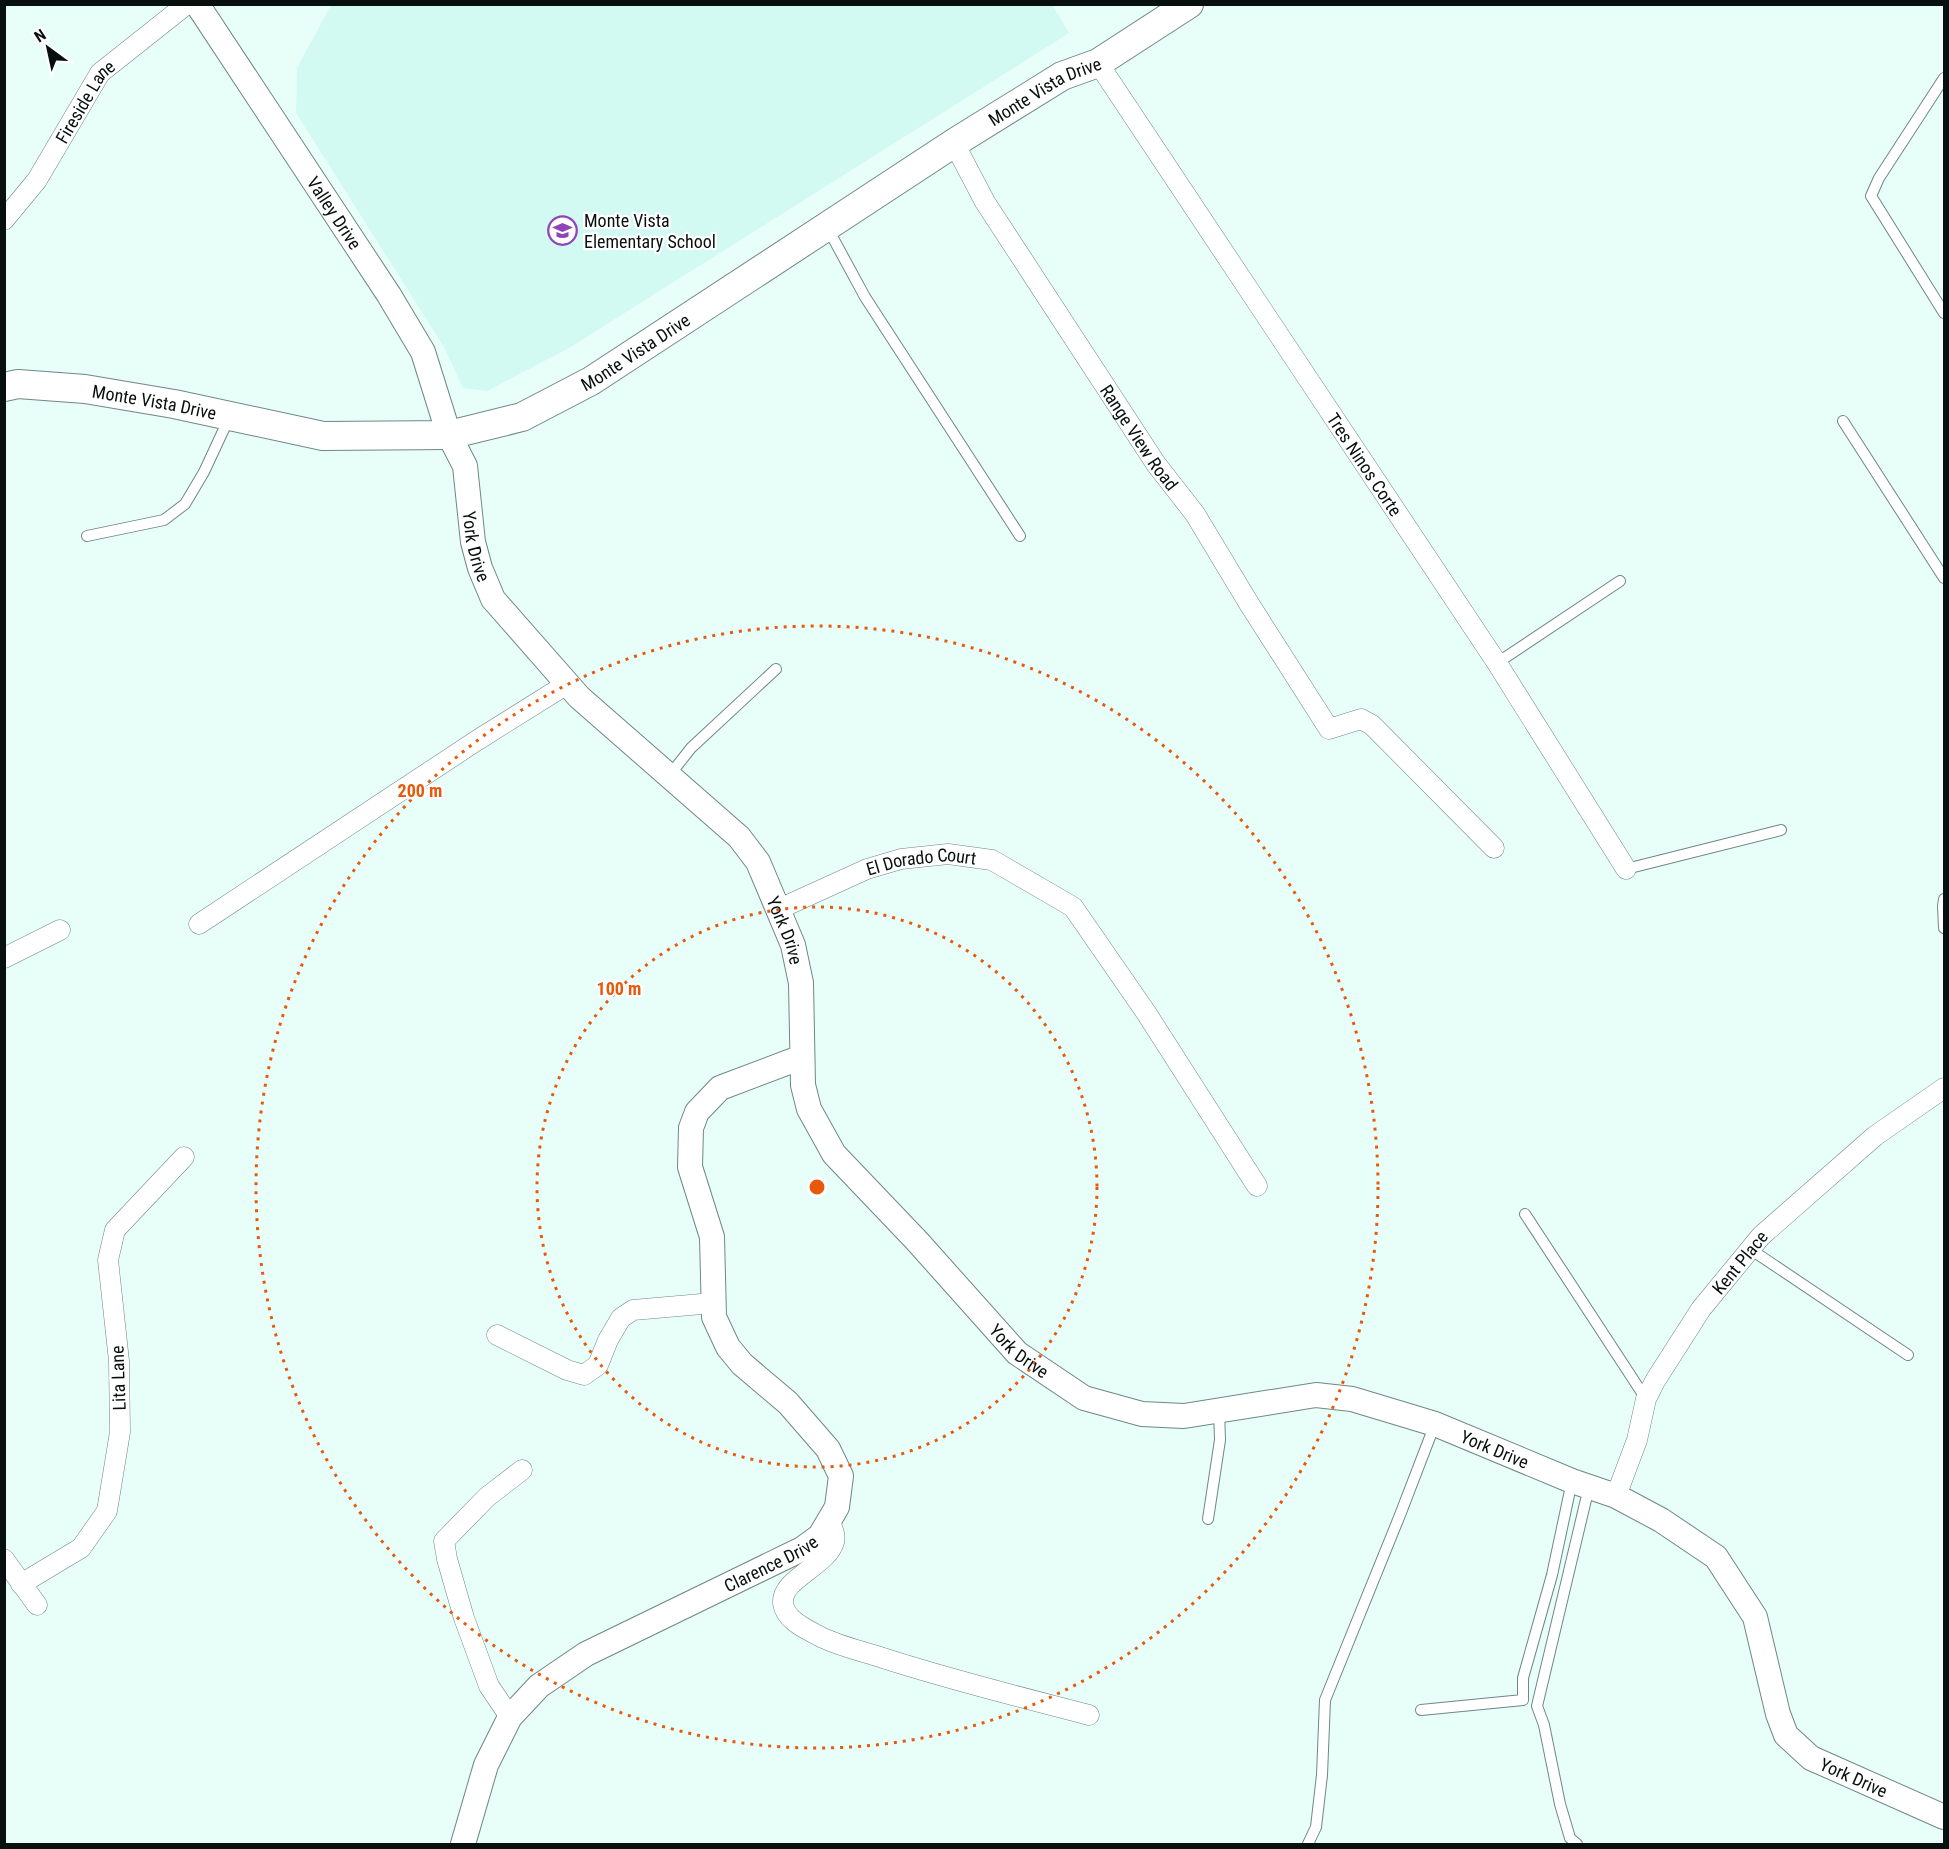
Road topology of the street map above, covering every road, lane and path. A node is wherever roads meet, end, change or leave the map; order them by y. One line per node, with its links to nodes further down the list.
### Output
1 (187, 4): 7 (street, Fireside Lane)
2 (197, 4): 13 (street, Valley Drive)
3 (1189, 4): 4 (main road, Monte Vista Drive)
4 (1098, 63): 6 (main road, Monte Vista Drive); 18 (street, Tres Ninos Corte)
5 (1944, 78): 9 (lane)
6 (954, 142): 8 (main road, Monte Vista Drive); 23 (street, Range View Road)
7 (4, 220)
8 (825, 228): 13 (main road, Monte Vista Drive); 15 (lane)
9 (1944, 313)
10 (4, 387): 11 (main road, Monte Vista Drive)
11 (230, 416): 13 (main road, Monte Vista Drive); 14 (lane)
12 (1843, 420): 16 (lane)
13 (449, 435): 20 (street, York Drive)
14 (87, 536)
15 (1020, 536)
16 (1944, 578)
17 (1620, 581): 18 (lane)
18 (1497, 663): 24 (street, Tres Ninos Corte)
19 (776, 669): 21 (lane)
20 (567, 684): 21 (street, York Drive); 27 (street)
21 (668, 776): 26 (street, York Drive)
22 (1781, 830): 24 (lane)
23 (1494, 849)
24 (1626, 869)
25 (1944, 899): 28 (lane)
26 (779, 909): 31 (street, York Drive); 34 (street, El Dorado Court)
27 (199, 924)
28 (1944, 928)
29 (60, 930): 30 (street)
30 (4, 958)
31 (802, 1057): 37 (street, Clarence Drive); 41 (street, York Drive)
32 (1944, 1088): 36 (street, Kent Place)
33 (184, 1157): 49 (street, Lita Lane)
34 (1257, 1186)
35 (1525, 1214): 40 (lane)
36 (1750, 1249): 39 (lane); 40 (street, Kent Place)
37 (713, 1303): 38 (street); 47 (street, Clarence Drive)
38 (497, 1335)
39 (1908, 1355)
40 (1646, 1399): 45 (street, Kent Place)
41 (1219, 1410): 42 (street, York Drive); 46 (lane)
42 (1435, 1424): 44 (street, York Drive); 56 (lane)
43 (522, 1470): 53 (street)
44 (1581, 1484): 45 (street, York Drive); 51 (lane); 57 (lane)
45 (1617, 1496): 54 (street, York Drive)
46 (1208, 1519)
47 (829, 1520): 52 (street); 53 (street, Clarence Drive)
48 (4, 1559): 49 (street)
49 (21, 1584): 50 (street)
50 (37, 1605)
51 (1421, 1710)
52 (1089, 1715)
53 (510, 1718): 55 (street, Clarence Drive)
54 (1944, 1817)
55 (463, 1845)
56 (1308, 1845)
57 (1576, 1845)

